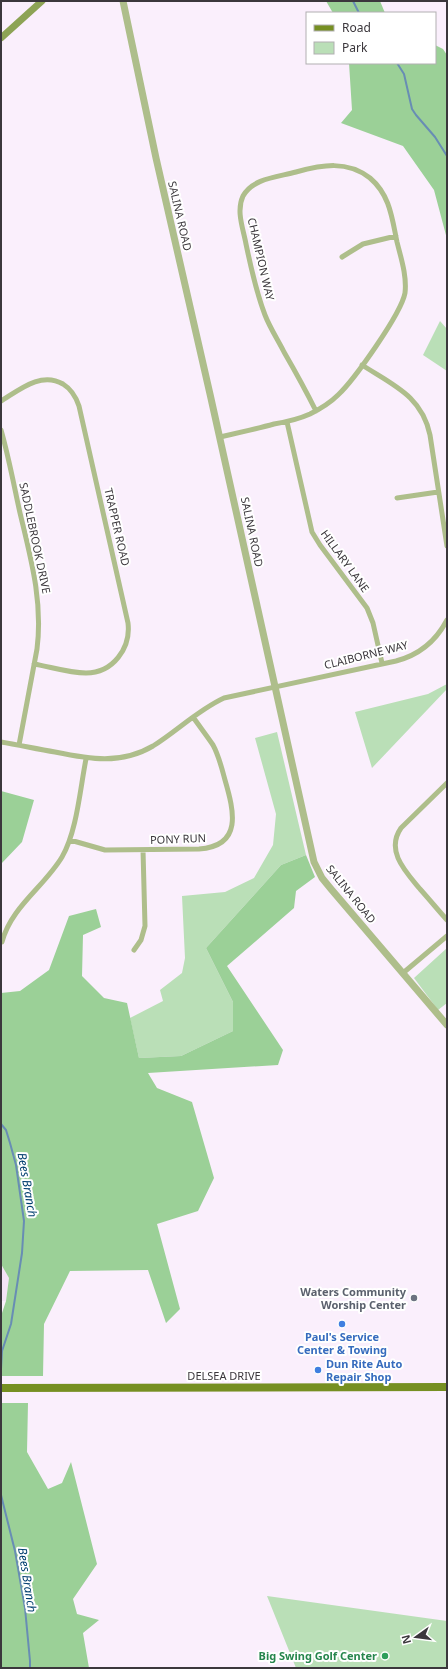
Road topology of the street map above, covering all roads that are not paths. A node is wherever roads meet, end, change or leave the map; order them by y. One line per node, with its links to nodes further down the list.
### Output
1 (42, 1): 3 (main road)
2 (123, 1): 11 (street, SALINA ROAD)
3 (1, 38)
4 (396, 236): 5 (street); 6 (street, CHAMPION WAY); 8 (street, CHAMPION WAY)
5 (342, 257)
6 (362, 365): 8 (street, CHAMPION WAY); 12 (street)
7 (1, 401): 17 (street, TRAPPER ROAD)
8 (316, 411): 9 (street, CHAMPION WAY)
9 (287, 422): 11 (street, CHAMPION WAY); 16 (street, HILLARY LANE)
10 (1, 430): 17 (street, SADDLEBROOK DRIVE)
11 (220, 437): 18 (street, SALINA ROAD)
12 (438, 492): 13 (street); 14 (street)
13 (397, 498)
14 (447, 546)
15 (447, 620): 16 (street, CLAIBORNE WAY)
16 (382, 663): 18 (street, CLAIBORNE WAY)
17 (34, 664): 21 (street, SADDLEBROOK DRIVE)
18 (275, 687): 19 (street, CLAIBORNE WAY); 30 (street, SALINA ROAD)
19 (193, 717): 22 (street, CLAIBORNE WAY); 25 (street, PONY RUN)
20 (1, 742): 21 (street, CLAIBORNE WAY)
21 (19, 745): 22 (street, CLAIBORNE WAY)
22 (86, 759): 24 (street)
23 (447, 783): 26 (street)
24 (70, 840): 25 (street, PONY RUN); 28 (street)
25 (143, 850): 29 (street)
26 (447, 920)
27 (447, 936): 30 (street)
28 (2, 942)
29 (134, 950)
30 (403, 973): 31 (street, SALINA ROAD)
31 (447, 1025)
32 (447, 1387): 33 (main road, DELSEA DRIVE)
33 (1, 1388)

